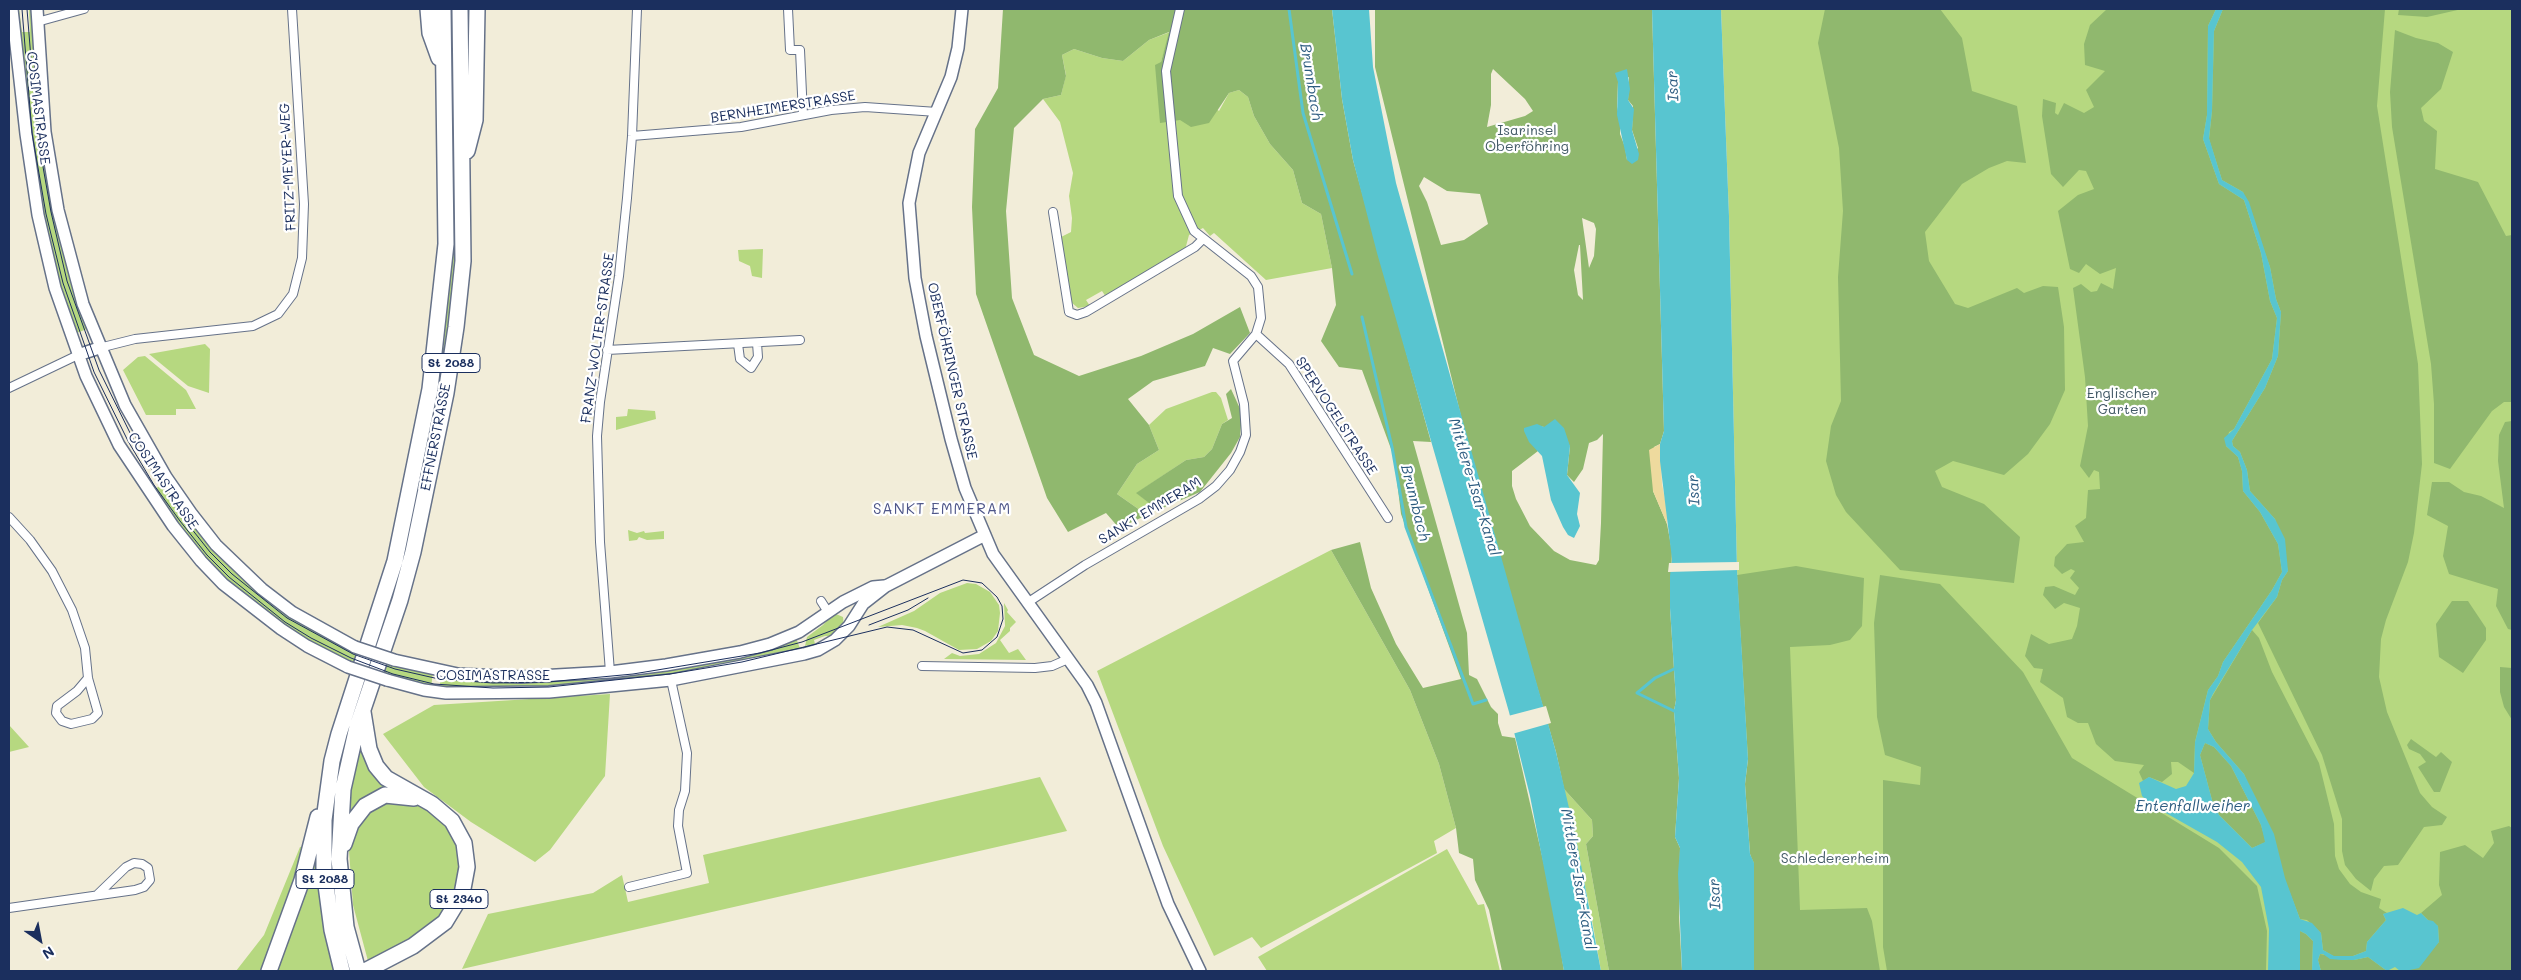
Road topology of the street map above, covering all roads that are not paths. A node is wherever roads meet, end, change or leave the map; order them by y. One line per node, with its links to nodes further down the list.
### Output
1 (12, 9): 14 (main road, COSIMASTRASSE)
2 (37, 9): 13 (main road, COSIMASTRASSE)
3 (84, 9): 13 (street)
4 (292, 9): 26 (street, FRITZ-MEYER-WEG)
5 (428, 9): 15 (highway)
6 (442, 9): 15 (highway, EFFNERSTRASSE / St 2088)
7 (460, 9): 19 (highway, EFFNERSTRASSE / St 2088)
8 (477, 9): 19 (highway)
9 (637, 9): 18 (street, FRANZ-WOLTER-STRASSE)
10 (788, 9): 17 (street)
11 (962, 9): 16 (main road, OBERFÖHRINGER STRASSE)
12 (1180, 9): 21 (street)
13 (37, 22): 26 (main road, COSIMASTRASSE)
14 (11, 27): 28 (main road, COSIMASTRASSE)
15 (444, 70): 43 (highway, EFFNERSTRASSE / St 2088)
16 (936, 112): 17 (street, BERNHEIMERSTRASSE); 32 (main road, OBERFÖHRINGER STRASSE)
17 (803, 115): 18 (street, BERNHEIMERSTRASSE)
18 (632, 136): 27 (street, FRANZ-WOLTER-STRASSE)
19 (462, 172): 43 (highway, EFFNERSTRASSE / St 2088)
20 (1053, 212): 21 (street)
21 (1203, 239): 22 (street)
22 (1256, 334): 31 (street, SPERVOGELSTRASSE); 35 (street, SANKT EMMERAM)
23 (800, 340): 24 (street)
24 (757, 342): 25 (street); 25 (street)
25 (738, 344): 27 (street)
26 (99, 348): 28 (main road); 40 (main road, COSIMASTRASSE, bridge)
27 (606, 350): 40 (street, FRANZ-WOLTER-STRASSE)
28 (78, 355): 29 (street); 42 (main road, COSIMASTRASSE, bridge)
29 (9, 388)
30 (9, 517): 41 (street)
31 (1388, 518)
32 (985, 534): 33 (main road, COSIMASTRASSE); 35 (main road, OBERFÖHRINGER STRASSE)
33 (886, 586): 36 (main road, COSIMASTRASSE); 37 (main road, COSIMASTRASSE)
34 (821, 601): 36 (street)
35 (1027, 603): 38 (main road, OBERFÖHRINGER STRASSE)
36 (831, 611): 37 (main road); 40 (main road, COSIMASTRASSE)
37 (849, 626): 42 (main road, COSIMASTRASSE)
38 (1068, 659): 39 (street); 50 (main road, OBERFÖHRINGER STRASSE)
39 (922, 666)
40 (610, 672)
41 (88, 678): 41 (street)
42 (671, 680): 47 (street)
43 (356, 706): 44 (highway, St 2340); 45 (highway, St 2088); 46 (highway, St 2088)
44 (421, 798): 46 (highway); 54 (highway, St 2340)
45 (326, 800): 51 (highway); 52 (highway, St 2088)
46 (339, 859): 53 (highway, St 2088)
47 (629, 887)
48 (98, 894): 48 (street); 49 (street)
49 (9, 908)
50 (1198, 969)
51 (269, 971)
52 (342, 971)
53 (358, 971)
54 (365, 971)

